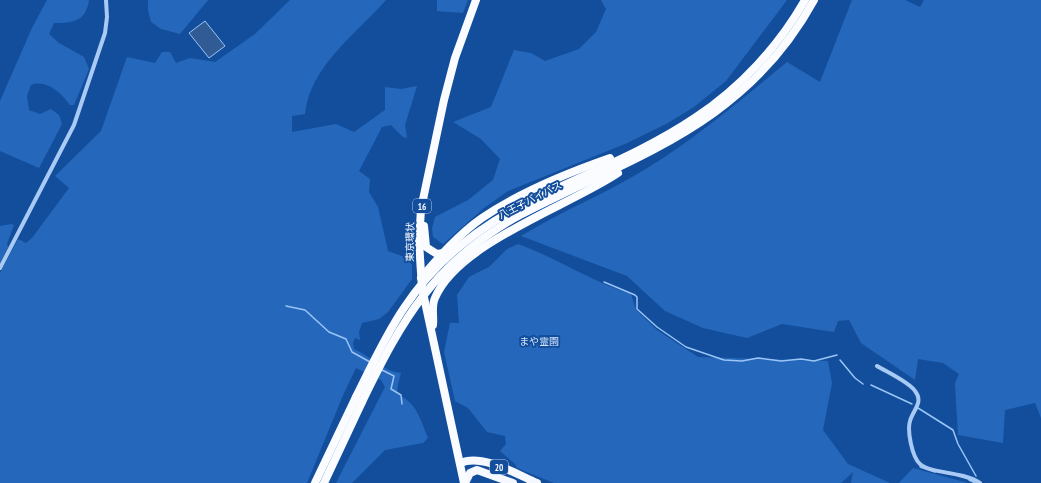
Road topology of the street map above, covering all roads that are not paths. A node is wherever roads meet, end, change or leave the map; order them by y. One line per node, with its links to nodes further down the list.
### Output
1 (106, 0): 10 (street)
2 (476, 0): 7 (highway, 東京環状 / 16)
3 (805, 0): 5 (highway, 八王子バイパス / 16)
4 (814, 0): 6 (highway, 八王子バイパス / 16)
5 (649, 145): 8 (highway, 八王子バイパス / 16); 9 (highway, 16)
6 (644, 156): 8 (highway, 八王子バイパス / 16); 12 (highway, 16)
7 (421, 210): 9 (highway, 16); 11 (highway, 東京環状 / 16)
8 (516, 213): 16 (highway, 八王子バイパス / 16, bridge)
9 (444, 253): 11 (highway, 16)
10 (0, 268)
11 (421, 278): 13 (highway, 東京環状 / 16)
12 (446, 281): 13 (highway); 14 (highway, 16)
13 (422, 288): 14 (highway, 東京環状 / 16)
14 (432, 332): 17 (highway, 東京環状 / 16)
15 (877, 366): 24 (street)
16 (359, 400): 18 (highway, 八王子バイパス / 16); 19 (highway, 八王子バイパス / 16)
17 (460, 463): 20 (highway, 16); 22 (main road, 20); 23 (main road, 20)
18 (316, 483)
19 (324, 483)
20 (465, 483): 21 (main road, 20)
21 (513, 483)
22 (525, 483)
23 (537, 483)
24 (980, 483)

